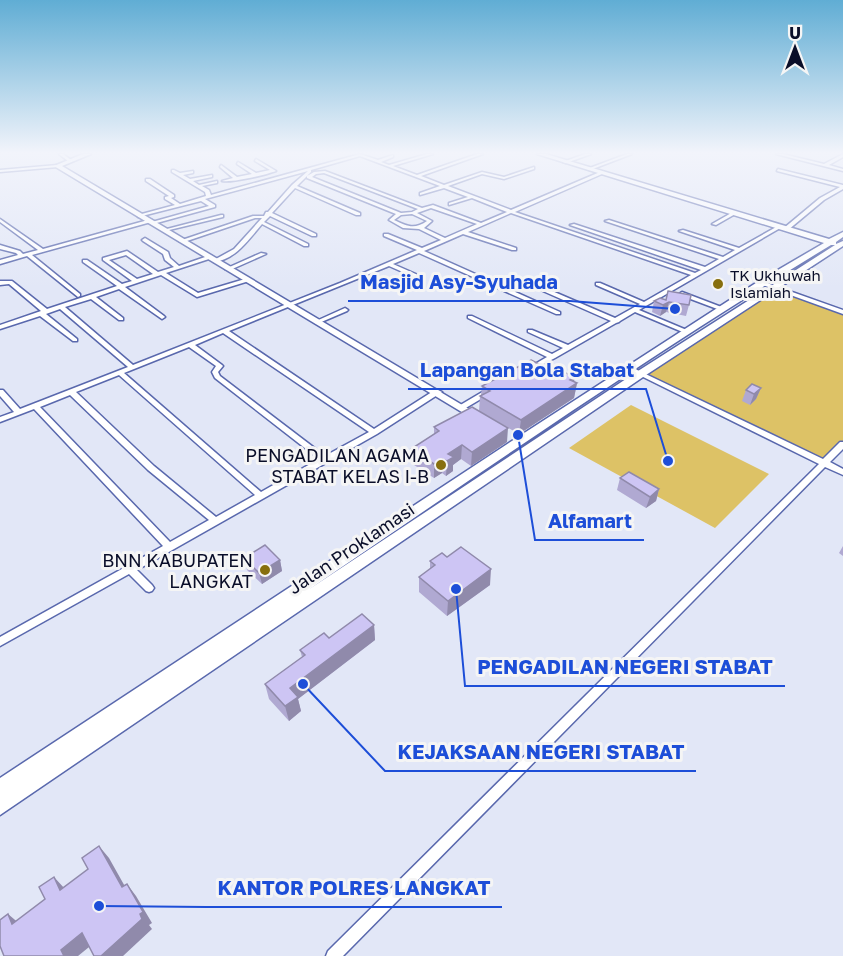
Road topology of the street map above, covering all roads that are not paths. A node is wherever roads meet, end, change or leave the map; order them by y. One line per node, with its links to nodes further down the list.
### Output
1 (111, 199): 21 (street)
2 (168, 199): 14 (street)
3 (201, 199): 14 (street); 26 (street)
4 (281, 199): 23 (street)
5 (323, 199): 19 (street)
6 (362, 199): 20 (street)
7 (396, 199): 15 (street)
8 (467, 199): 13 (street)
9 (476, 199): 16 (street)
10 (539, 199): 16 (street)
11 (687, 199): 18 (street)
12 (823, 199): 31 (street)
13 (451, 204)
14 (179, 205): 21 (street)
15 (421, 208): 17 (street); 27 (street)
16 (509, 211): 27 (street); 60 (street)
17 (413, 213): 20 (street); 30 (street)
18 (735, 213): 28 (street); 31 (street)
19 (358, 214)
20 (400, 214): 30 (street)
21 (140, 216): 26 (street)
22 (221, 216): 33 (street)
23 (263, 217): 36 (street); 38 (street); 42 (street); 50 (street)
24 (0, 220): 46 (street)
25 (607, 221): 51 (street)
26 (151, 222): 33 (street); 46 (street)
27 (480, 224): 35 (street)
28 (714, 224)
29 (572, 225): 57 (street)
30 (420, 228): 40 (street)
31 (783, 228): 41 (street); 45 (street)
32 (205, 229): 38 (street)
33 (165, 231): 38 (street)
34 (681, 231): 45 (street)
35 (464, 232): 40 (street); 44 (street)
36 (314, 235)
37 (386, 235): 47 (street)
38 (180, 239): 50 (street)
39 (145, 240): 55 (street)
40 (446, 240): 47 (street)
41 (839, 241): 66 (street, Jalan Proklamasi)
42 (306, 245)
43 (0, 247): 49 (street)
44 (514, 249)
45 (740, 249): 51 (street)
46 (41, 250): 49 (street)
47 (421, 251): 54 (street); 78 (street)
48 (263, 254): 56 (street)
49 (25, 255): 53 (street); 69 (street)
50 (213, 259): 55 (street); 56 (street)
51 (723, 259): 57 (street)
52 (85, 261): 67 (street)
53 (0, 262)
54 (389, 264): 59 (street); 72 (street)
55 (178, 268): 58 (street)
56 (228, 269): 61 (street)
57 (705, 269): 60 (street)
58 (160, 274): 61 (street); 62 (street); 62 (street)
59 (416, 276)
60 (695, 276): 68 (street)
61 (247, 280): 72 (street)
62 (137, 282): 67 (street)
63 (0, 283): 79 (street)
64 (529, 283): 83 (street)
65 (598, 284): 71 (street)
66 (767, 285): 74 (street, Jalan Proklamasi); 77 (street); 94 (street, Jalan Proklamasi)
67 (122, 288): 70 (street); 80 (street)
68 (670, 290): 71 (street); 74 (street)
69 (78, 295)
70 (94, 298): 73 (street); 82 (street)
71 (645, 304): 76 (street)
72 (288, 305): 84 (street); 86 (street)
73 (63, 309): 79 (street); 93 (street)
74 (722, 309): 88 (street, Jalan Proklamasi)
75 (345, 310): 84 (street)
76 (635, 310): 83 (street); 88 (street)
77 (843, 312)
78 (558, 313)
79 (44, 314): 85 (street); 89 (street)
80 (162, 317)
81 (470, 317): 92 (street)
82 (121, 319)
83 (617, 321): 91 (street)
84 (317, 322): 100 (street)
85 (0, 327)
86 (224, 331): 90 (street); 106 (street)
87 (530, 331): 91 (street)
88 (687, 332): 94 (street, Jalan Proklamasi)
89 (75, 340)
90 (189, 344): 93 (street); 110 (street)
91 (570, 348): 92 (street)
92 (553, 357): 96 (street)
93 (132, 367): 95 (street)
94 (636, 371): 107 (street, Jalan Proklamasi); 109 (street, Jalan Proklamasi); 111 (street)
95 (118, 372): 99 (street); 113 (street)
96 (523, 374)
97 (492, 390): 102 (street)
98 (0, 392): 103 (street)
99 (71, 392): 101 (street); 114 (street)
100 (438, 392): 102 (street); 106 (street)
101 (35, 406): 103 (street); 115 (street)
102 (461, 407): 105 (street)
103 (19, 413): 104 (street)
104 (0, 420)
105 (490, 424)
106 (374, 432): 110 (street)
107 (514, 439): 109 (street); 118 (street, Jalan Proklamasi)
108 (843, 444): 111 (street)
109 (532, 449): 118 (street, Jalan Proklamasi)
110 (325, 460): 113 (street)
111 (824, 463): 112 (street); 122 (street)
112 (843, 472)
113 (261, 496): 114 (street)
114 (216, 521): 115 (street)
115 (170, 547): 116 (street)
116 (130, 569): 117 (street); 119 (street)
117 (149, 588)
118 (299, 596): 120 (street, Jalan Proklamasi); 121 (street, Jalan Proklamasi)
119 (0, 642)
120 (0, 789)
121 (0, 806)
122 (333, 956)

